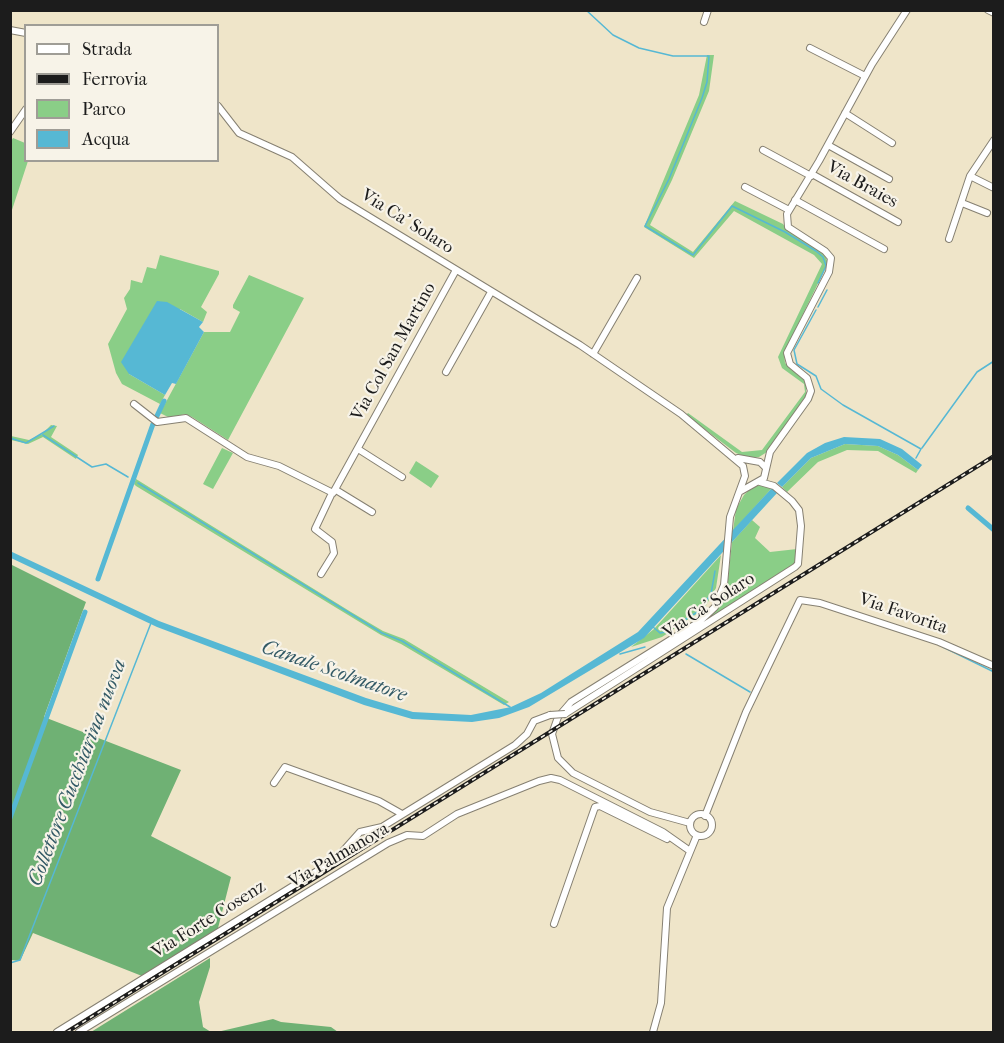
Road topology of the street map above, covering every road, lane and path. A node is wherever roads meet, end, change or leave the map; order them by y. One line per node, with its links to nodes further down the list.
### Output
1 (708, 10): 5 (street)
2 (907, 10): 7 (street)
3 (988, 10): 4 (street)
4 (993, 13)
5 (704, 22)
6 (810, 48): 7 (street)
7 (865, 76): 10 (street)
8 (219, 107): 28 (street, Via Ca' Solaro)
9 (24, 112): 11 (street)
10 (845, 113): 13 (street); 14 (street)
11 (10, 132)
12 (993, 140): 17 (street)
13 (892, 142)
14 (828, 145): 16 (street); 18 (street)
15 (763, 150): 16 (street, Via Braies)
16 (811, 175): 21 (street); 25 (street, Via Braies)
17 (970, 176): 20 (street); 22 (street)
18 (889, 179)
19 (745, 187): 23 (street)
20 (993, 188)
21 (795, 200): 23 (street); 27 (street)
22 (962, 203): 24 (street); 26 (street)
23 (789, 210): 35 (street)
24 (987, 213)
25 (898, 222)
26 (949, 238)
27 (884, 249)
28 (456, 270): 30 (street, Via Ca' Solaro); 34 (street, Via Col San Martino)
29 (637, 278): 31 (street)
30 (491, 292): 31 (street, Via Ca' Solaro); 32 (street)
31 (593, 354): 36 (street, Via Ca' Solaro)
32 (447, 372)
33 (134, 404): 43 (street)
34 (358, 449): 40 (street, Via Col San Martino); 43 (street, Via Col San Martino)
35 (770, 452): 37 (street); 38 (street)
36 (732, 455): 37 (street, Via Ca' Solaro); 39 (street, Via Ca' Solaro)
37 (754, 461): 38 (street, Via Ca' Solaro); 39 (street, Via Ca' Solaro)
38 (765, 469): 41 (street); 42 (street, Via Ca' Solaro)
39 (745, 472): 41 (street, Via Ca' Solaro); 44 (street, Via Ca' Solaro)
40 (402, 477)
41 (756, 482): 42 (street, Via Ca' Solaro); 44 (street)
42 (774, 486): 49 (street, Via Ca' Solaro, bridge)
43 (334, 492): 45 (street); 46 (street, Via Col San Martino)
44 (739, 493): 51 (street, Via Ca' Solaro)
45 (372, 512)
46 (321, 574)
47 (993, 666): 50 (street, Via Favorita)
48 (274, 783): 49 (street, Via Palmanova)
49 (402, 814): 56 (street, Via Forte Cosenz)
50 (705, 816): 51 (street); 52 (street)
51 (690, 823): 52 (street)
52 (697, 835): 54 (street)
53 (675, 842): 54 (street, Via Palmanova); 55 (street); 57 (street, Via Palmanova)
54 (690, 851): 58 (street)
55 (554, 924)
56 (57, 1032)
57 (79, 1032)
58 (653, 1032)

